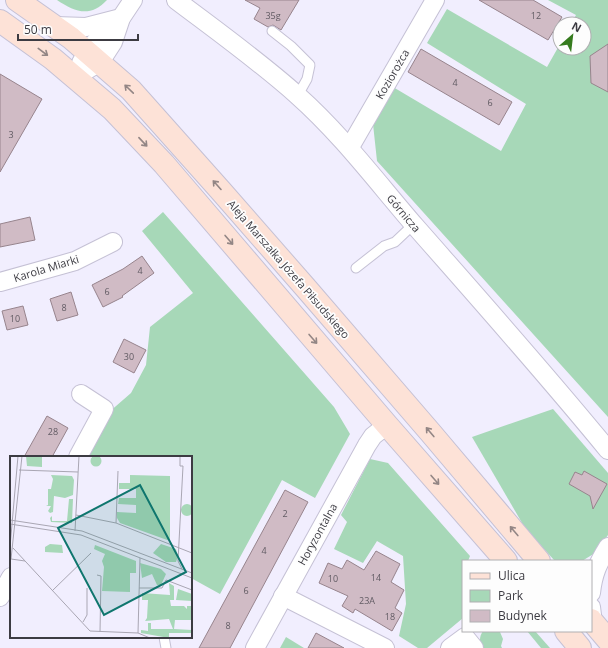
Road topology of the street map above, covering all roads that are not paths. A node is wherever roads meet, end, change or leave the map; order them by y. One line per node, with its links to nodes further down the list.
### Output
1 (18, 0): 7 (street, Aleja Marszałka Józefa Piłsudskiego)
2 (133, 0): 5 (street)
3 (176, 0): 11 (street, Górnicza)
4 (434, 0): 12 (street, Koziorożca)
5 (122, 18): 7 (street); 9 (street)
6 (0, 21): 10 (street, one-way to 10)
7 (55, 26): 9 (street, Aleja Marszałka Józefa Piłsudskiego)
8 (272, 31): 11 (lane)
9 (93, 57): 10 (street); 23 (street, Aleja Marszałka Józefa Piłsudskiego, one-way to 9)
10 (75, 77): 18 (street, one-way to 18)
11 (298, 96): 12 (street, Górnicza)
12 (350, 147): 13 (street, Górnicza)
13 (414, 224): 15 (lane); 19 (street, Górnicza)
14 (113, 242): 16 (street, Karola Miarki)
15 (356, 268)
16 (0, 282)
17 (81, 394): 20 (street)
18 (386, 425): 22 (street, one-way to 22); 27 (street, Horyzontalna)
19 (608, 450)
20 (79, 456)
21 (608, 547): 24 (street)
22 (505, 560)
23 (538, 560)
24 (594, 566): 26 (street)
25 (10, 579): 28 (street)
26 (592, 584)
27 (283, 596): 34 (street, Horyzontalna); 35 (street)
28 (0, 597)
29 (592, 616): 32 (street)
30 (567, 632): 38 (street)
31 (164, 638): 33 (lane)
32 (608, 640)
33 (166, 648)
34 (255, 648)
35 (385, 648)
36 (450, 648): 37 (street)
37 (474, 648)
38 (580, 648)

